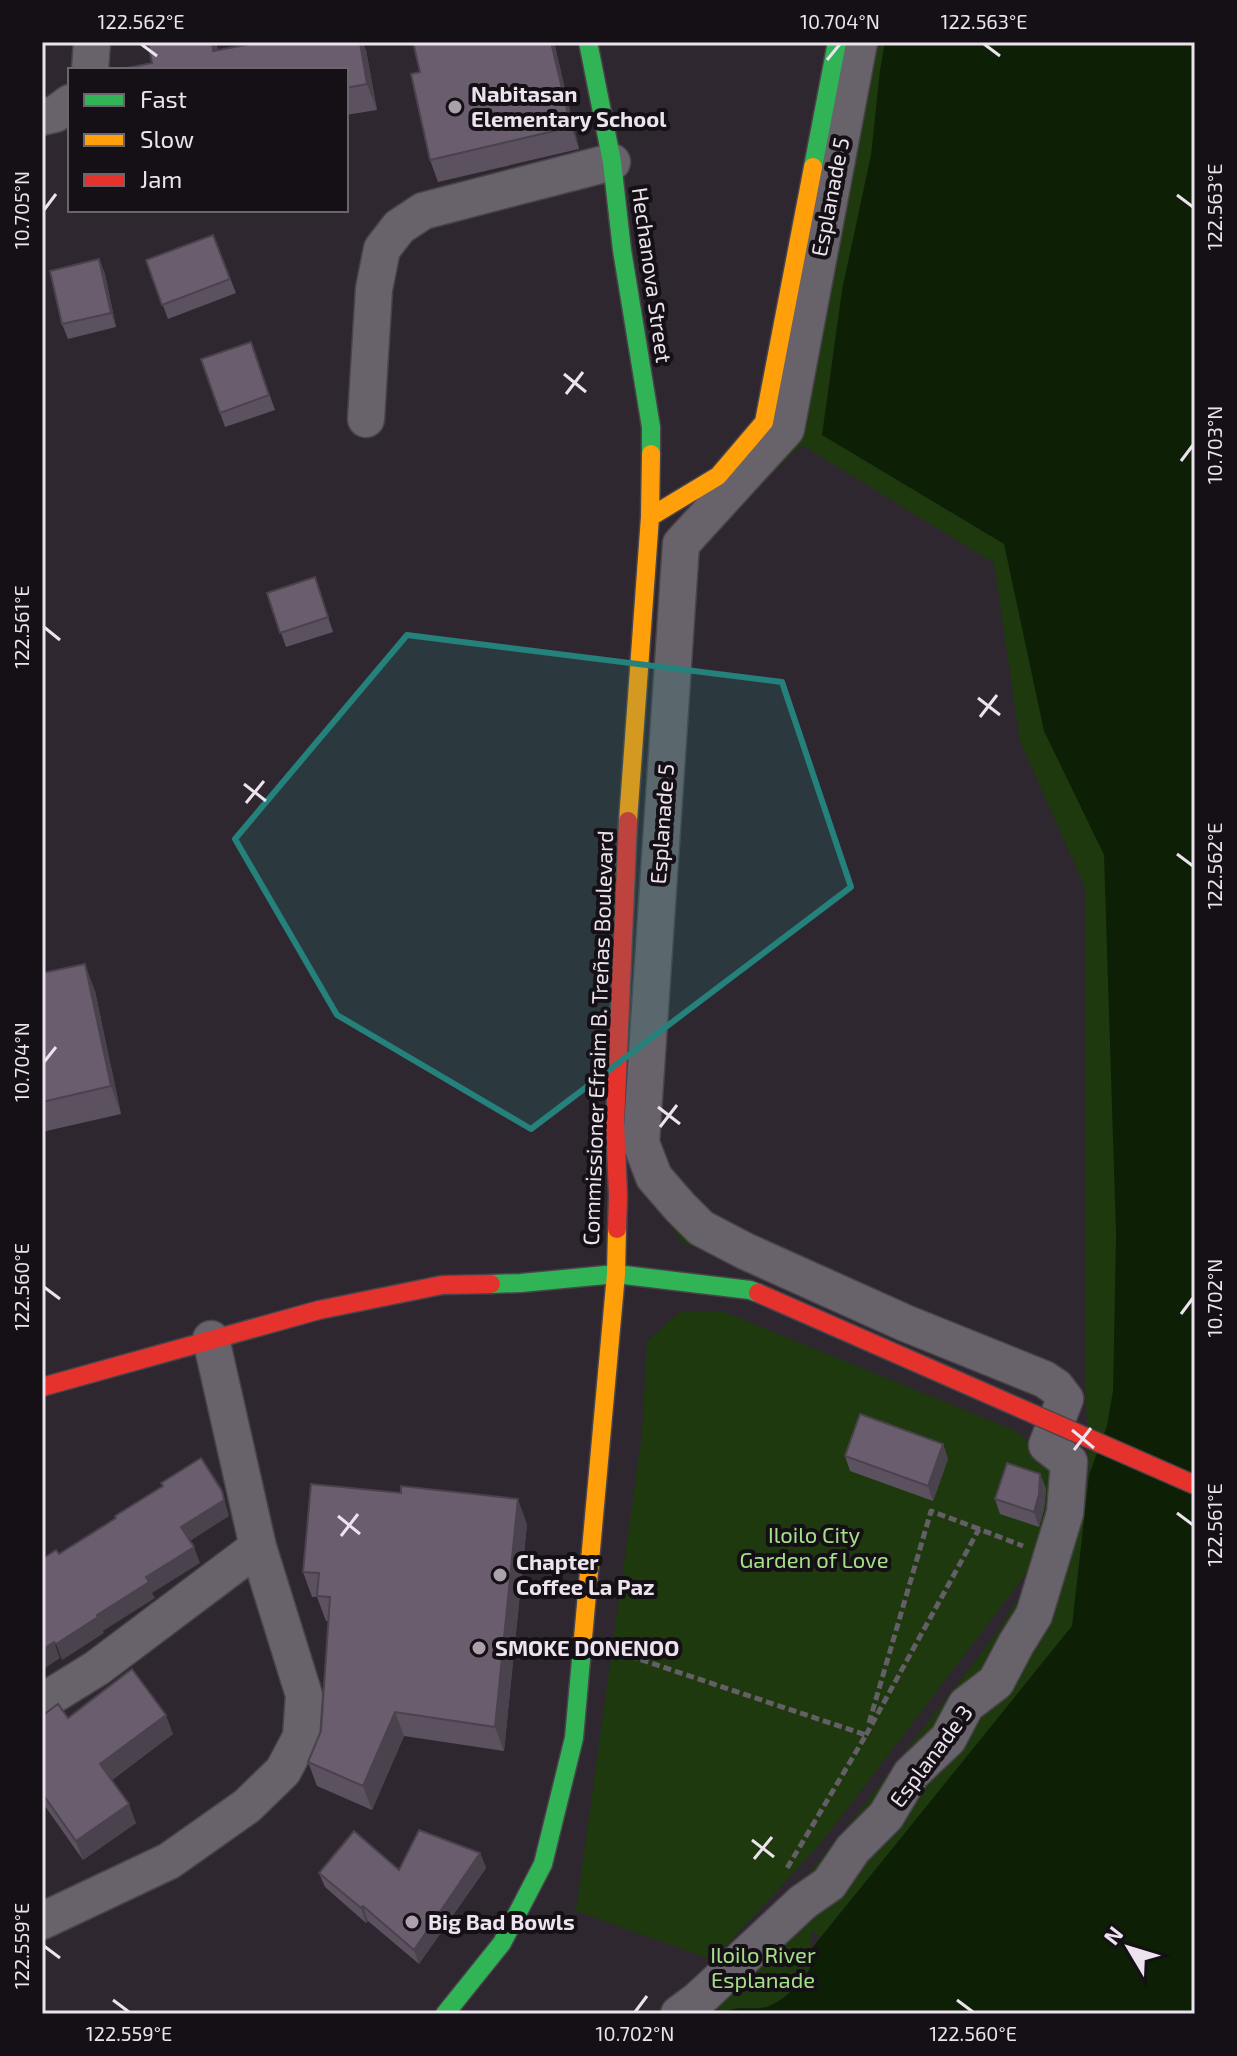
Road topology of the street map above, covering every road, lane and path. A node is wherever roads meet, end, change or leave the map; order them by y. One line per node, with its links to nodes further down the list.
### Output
1 (92, 42): 5 (street)
2 (588, 42): 8 (main road, Hechanova Street)
3 (837, 42): 10 (main road)
4 (859, 42): 14 (street, Esplanade 5)
5 (90, 68)
6 (68, 104): 7 (street)
7 (42, 117)
8 (612, 162): 9 (street); 10 (main road, Hechanova Street)
9 (366, 419)
10 (650, 517): 11 (main road, Commissioner Efraim B. Treñas Boulevard)
11 (616, 1274): 12 (main road); 15 (main road, bridge); 19 (main road, Commissioner Efraim B. Treñas Boulevard)
12 (211, 1339): 13 (main road); 17 (street)
13 (42, 1387)
14 (1047, 1445): 18 (street, Esplanade 3)
15 (1195, 1485)
16 (979, 1529): 18 (path); 21 (path); 21 (path)
17 (258, 1547): 20 (street); 23 (street)
18 (1052, 1557): 25 (street, Esplanade 3)
19 (582, 1642): 21 (path); 24 (main road, Commissioner Efraim B. Treñas Boulevard)
20 (42, 1702)
21 (866, 1735): 22 (path)
22 (784, 1874)
23 (42, 1921)
24 (445, 2014)
25 (679, 2014)

